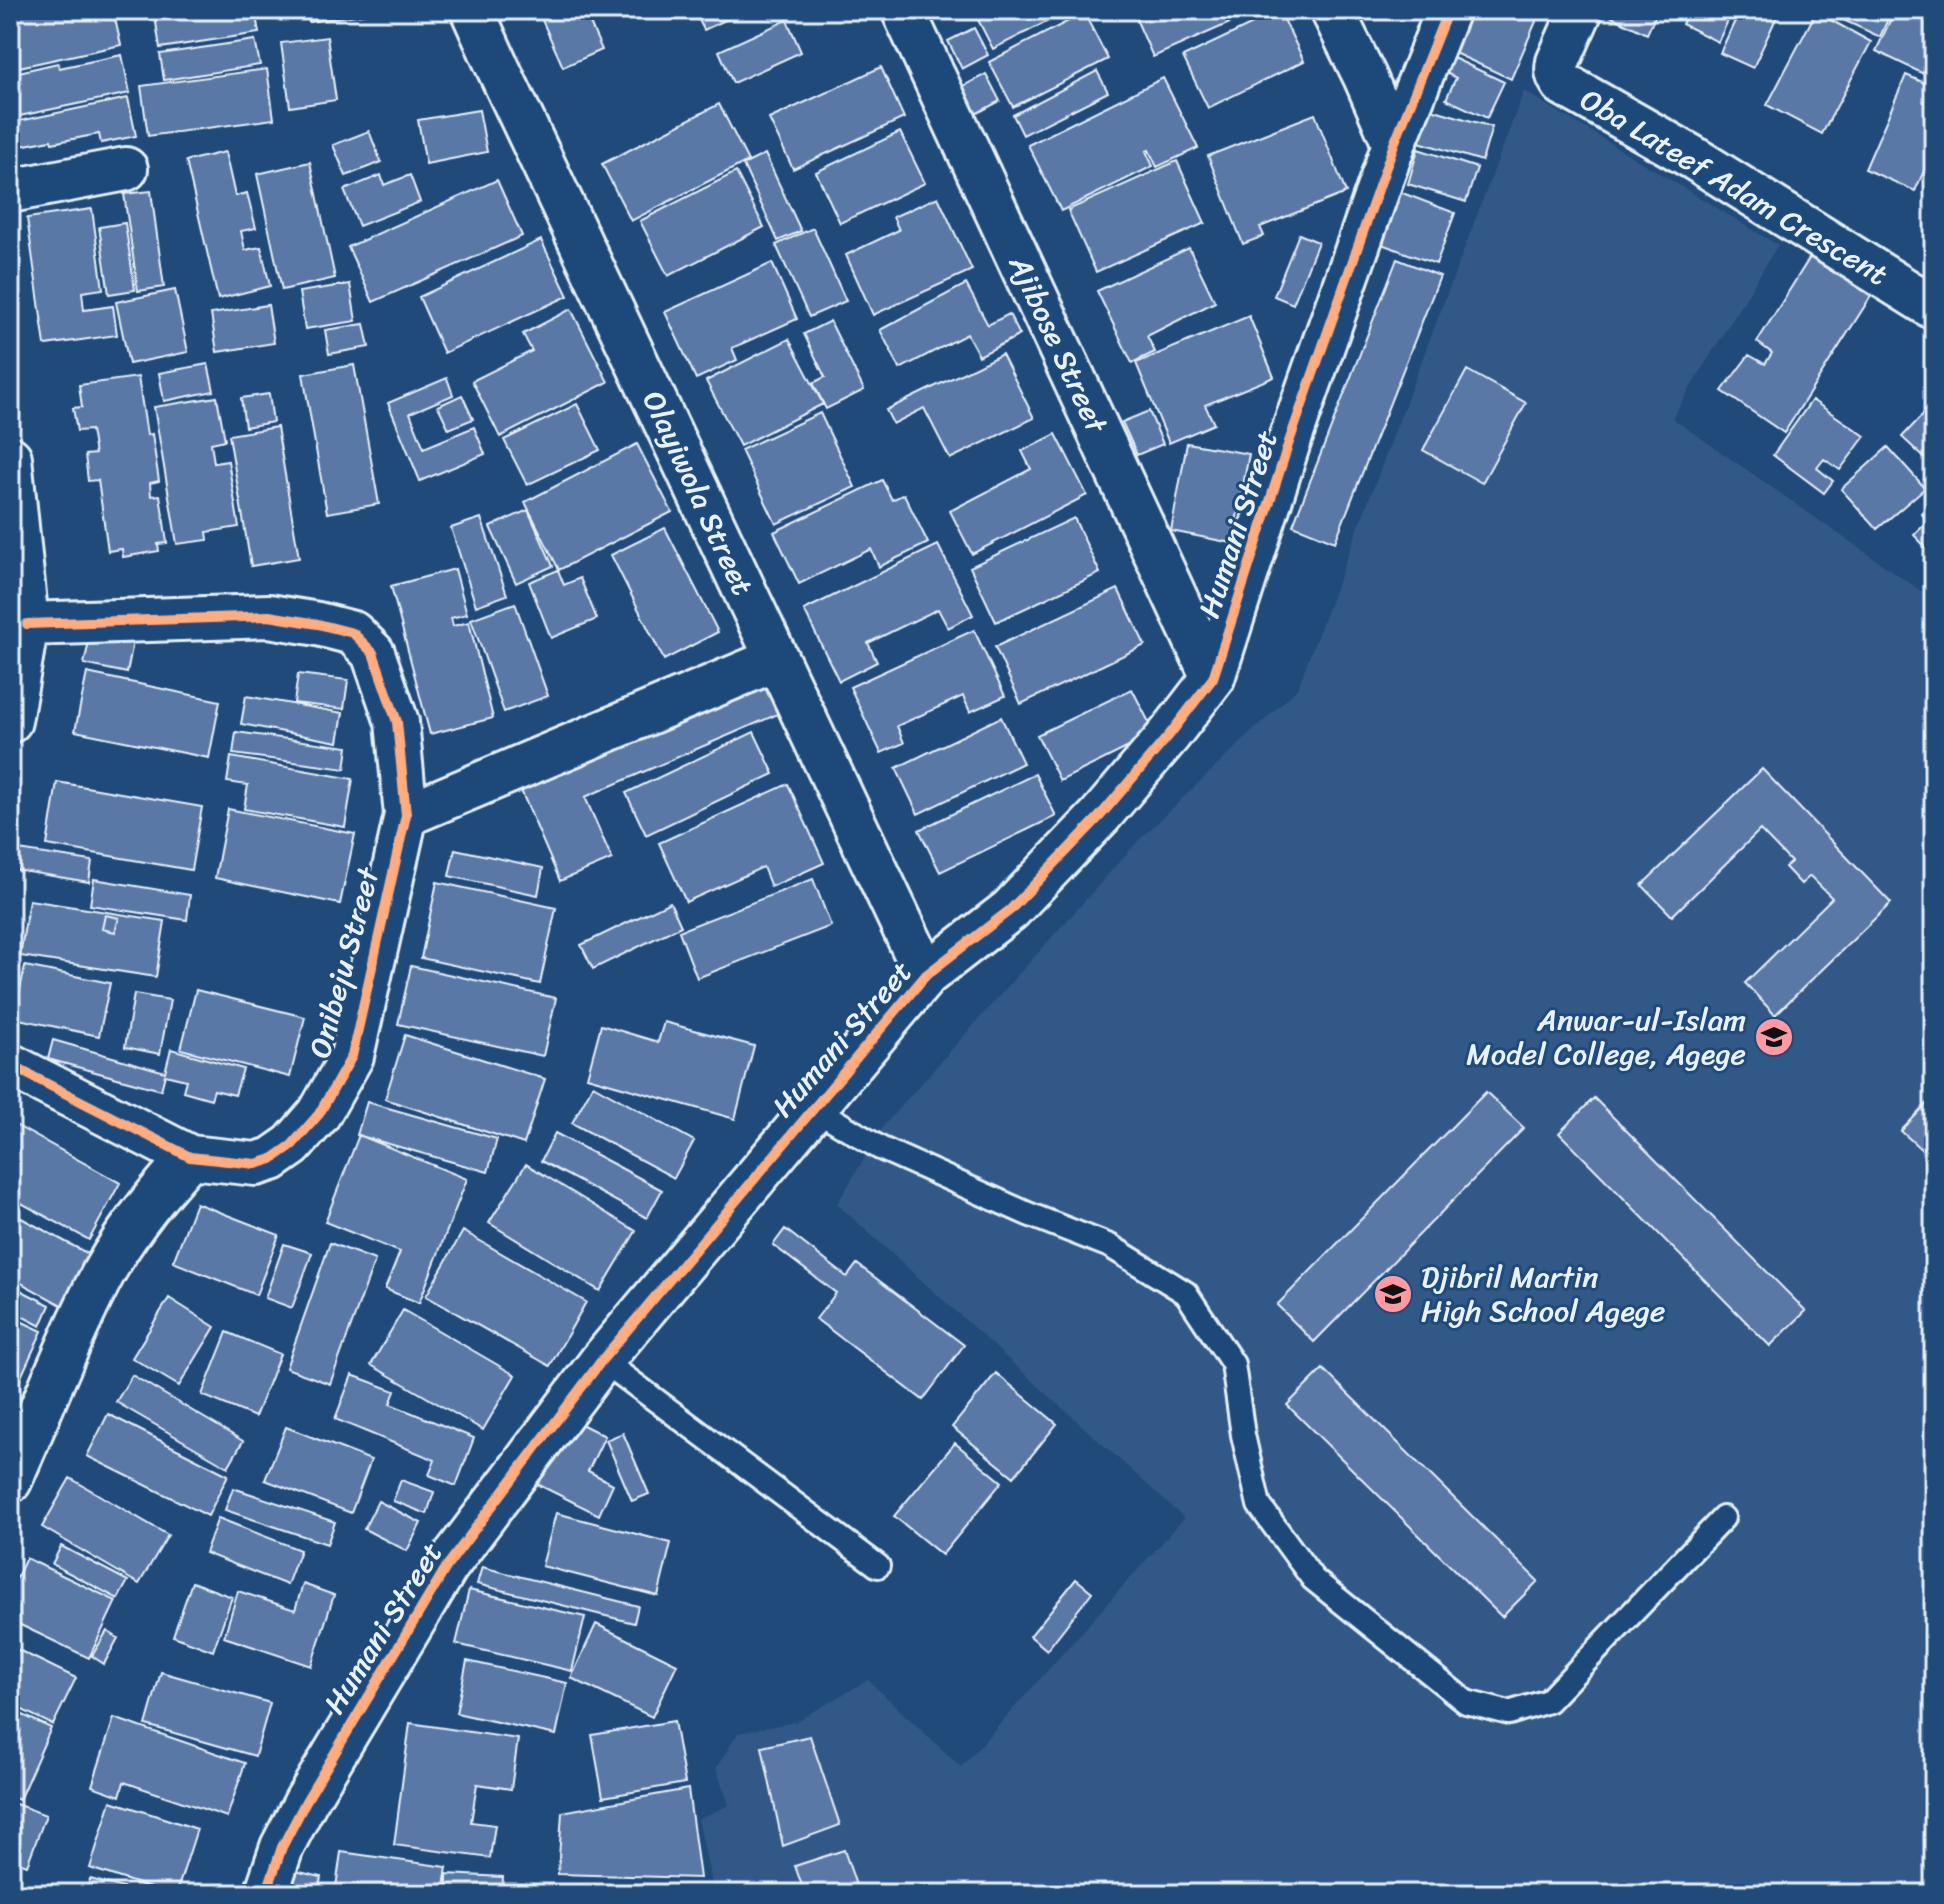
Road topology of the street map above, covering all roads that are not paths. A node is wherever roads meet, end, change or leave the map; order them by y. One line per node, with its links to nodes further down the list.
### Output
1 (472, 10): 12 (street, Olayiwola Street)
2 (903, 10): 13 (street, Ajibose Street)
3 (1332, 10): 6 (street)
4 (1448, 10): 6 (street, Humani Street)
5 (1581, 10): 9 (street, Oba Lateef Adam Crescent)
6 (1394, 144): 13 (street, Humani Street)
7 (126, 169): 8 (street)
8 (10, 191)
9 (1934, 308)
10 (10, 458): 11 (street)
11 (27, 624): 14 (street); 15 (street, Onibeju Street)
12 (777, 659): 15 (street); 16 (street, Olayiwola Street)
13 (1213, 678): 16 (street, Humani Street)
14 (10, 721)
15 (406, 815): 19 (street, Onibeju Street)
16 (926, 975): 18 (street, Humani Street)
17 (10, 1065): 19 (street)
18 (814, 1108): 20 (street, Humani Street); 22 (lane)
19 (190, 1157): 21 (street)
20 (602, 1360): 23 (lane); 24 (street, Humani Street)
21 (10, 1481)
22 (1723, 1518)
23 (878, 1566)
24 (266, 1894)

